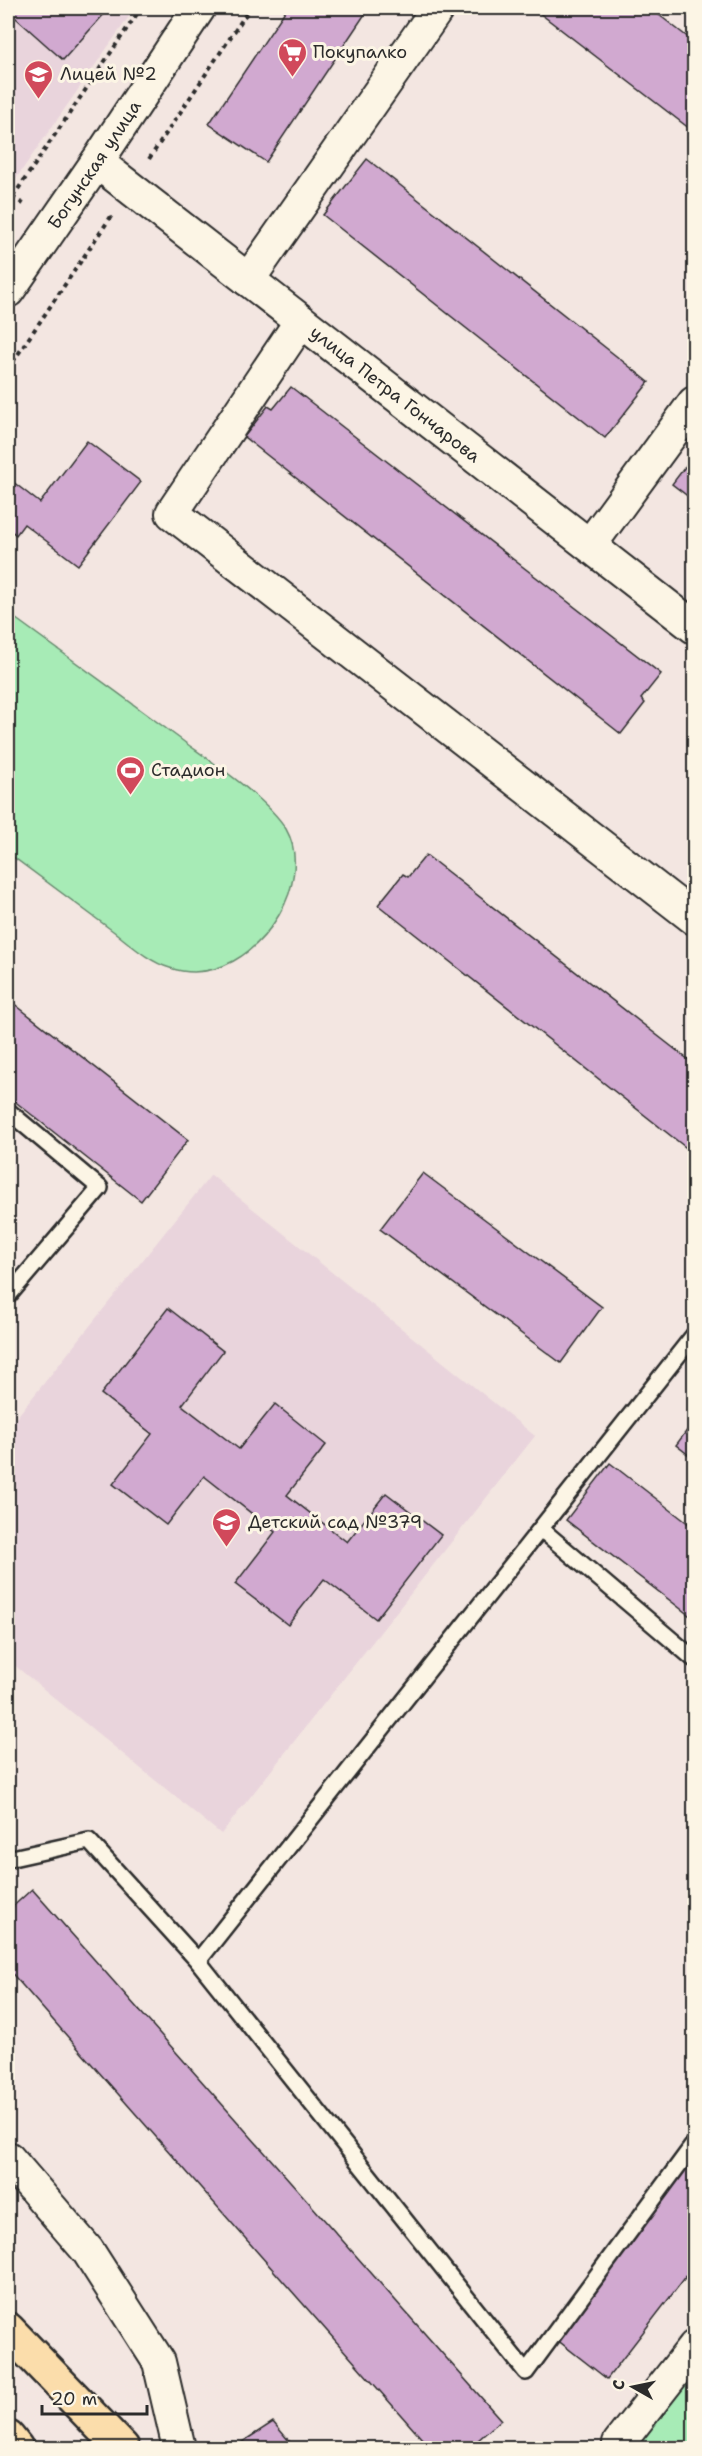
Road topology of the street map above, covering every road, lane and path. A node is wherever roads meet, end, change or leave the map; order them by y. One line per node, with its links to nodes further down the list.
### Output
1 (141, 8): 7 (path)
2 (199, 8): 5 (street, Богунская улица)
3 (250, 8): 6 (path)
4 (438, 8): 8 (street)
5 (97, 162): 6 (street, улица Петра Гончарова); 9 (street, Богунская улица)
6 (129, 188): 8 (street, улица Петра Гончарова); 11 (path)
7 (8, 204)
8 (248, 280): 10 (street, улица Петра Гончарова)
9 (8, 291)
10 (301, 321): 13 (street, улица Петра Гончарова); 15 (street)
11 (8, 369)
12 (694, 403): 13 (street)
13 (590, 545): 14 (street, улица Петра Гончарова)
14 (694, 627)
15 (694, 918)
16 (8, 1112): 17 (lane)
17 (8, 1296)
18 (694, 1335): 19 (lane)
19 (541, 1529): 20 (lane); 22 (lane)
20 (694, 1659)
21 (8, 1859): 22 (lane)
22 (198, 1961): 23 (lane)
23 (694, 2144)
24 (8, 2158): 31 (street)
25 (8, 2330): 30 (highway)
26 (694, 2347): 28 (street)
27 (8, 2438): 29 (highway)
28 (619, 2443)
29 (16, 2448)
30 (122, 2448)
31 (179, 2448)

